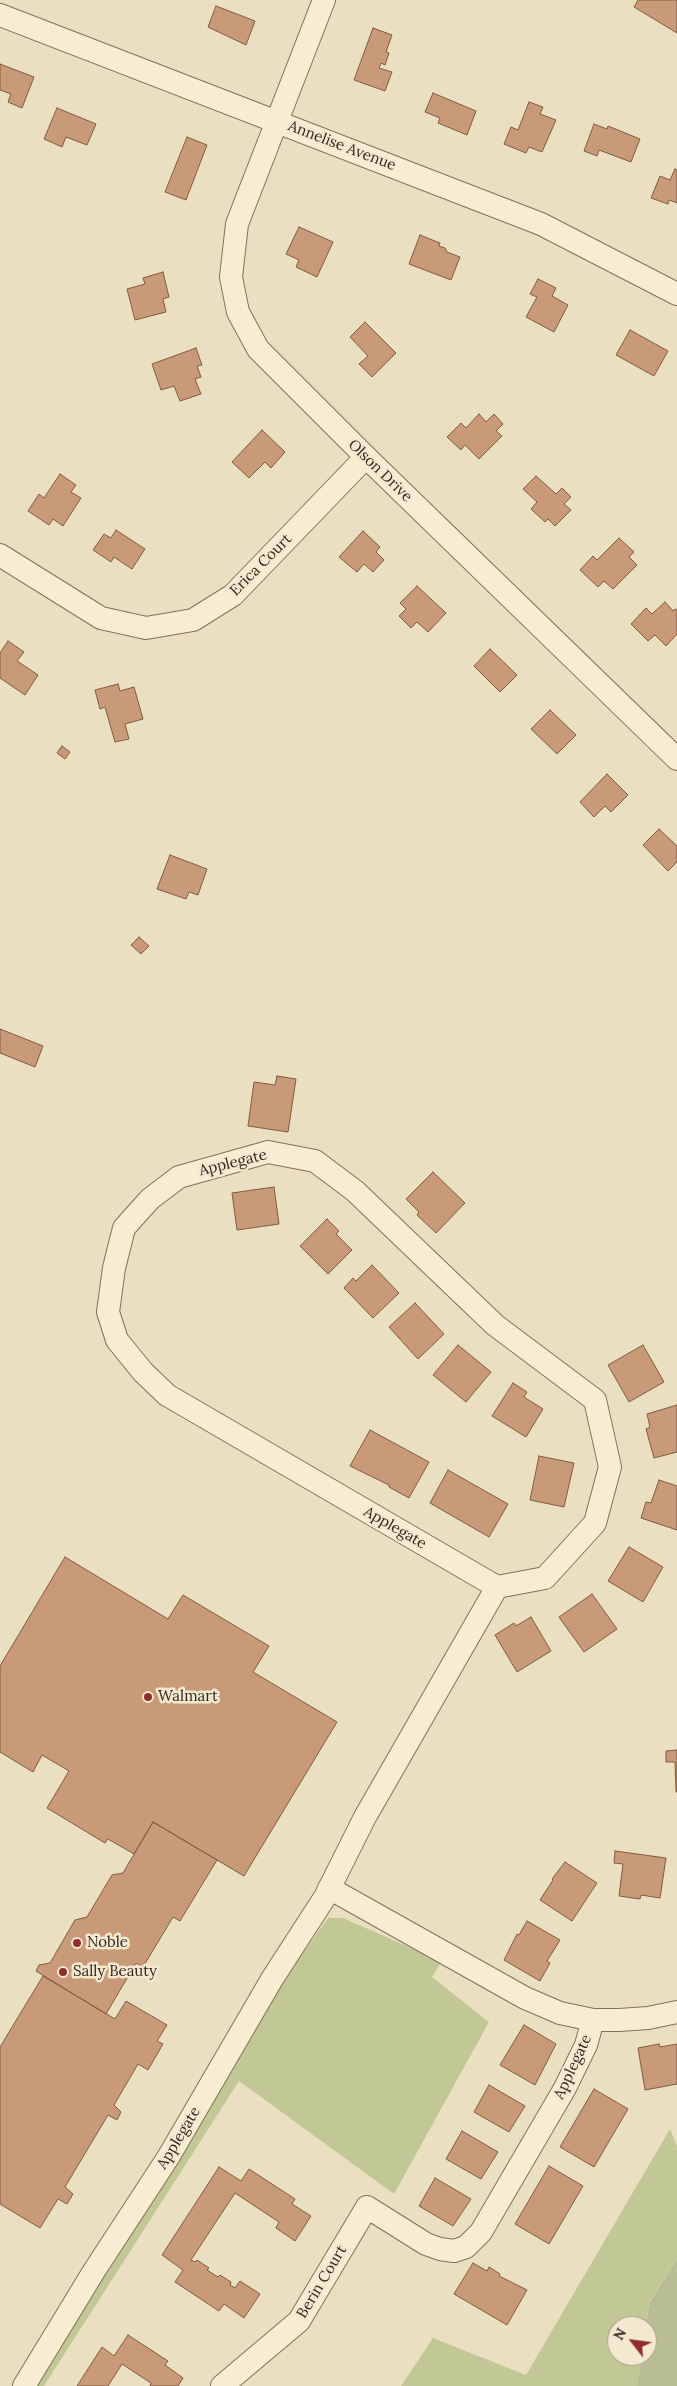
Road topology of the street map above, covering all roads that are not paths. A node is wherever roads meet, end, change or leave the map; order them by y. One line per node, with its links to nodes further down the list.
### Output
1 (324, 0): 3 (street, Olson Drive)
2 (0, 15): 3 (street, Annelise Avenue)
3 (278, 121): 4 (street, Annelise Avenue); 5 (street, Olson Drive)
4 (677, 294)
5 (366, 457): 6 (street, Erica Court); 7 (street, Olson Drive)
6 (0, 555)
7 (677, 759)
8 (497, 1587): 8 (street, Applegate); 9 (street, Applegate)
9 (329, 1888): 11 (street, Applegate); 13 (street, Applegate)
10 (677, 2012): 11 (street, Applegate)
11 (593, 2020): 12 (street, Applegate)
12 (367, 2207): 14 (street, Berin Court)
13 (24, 2386)
14 (222, 2386)

